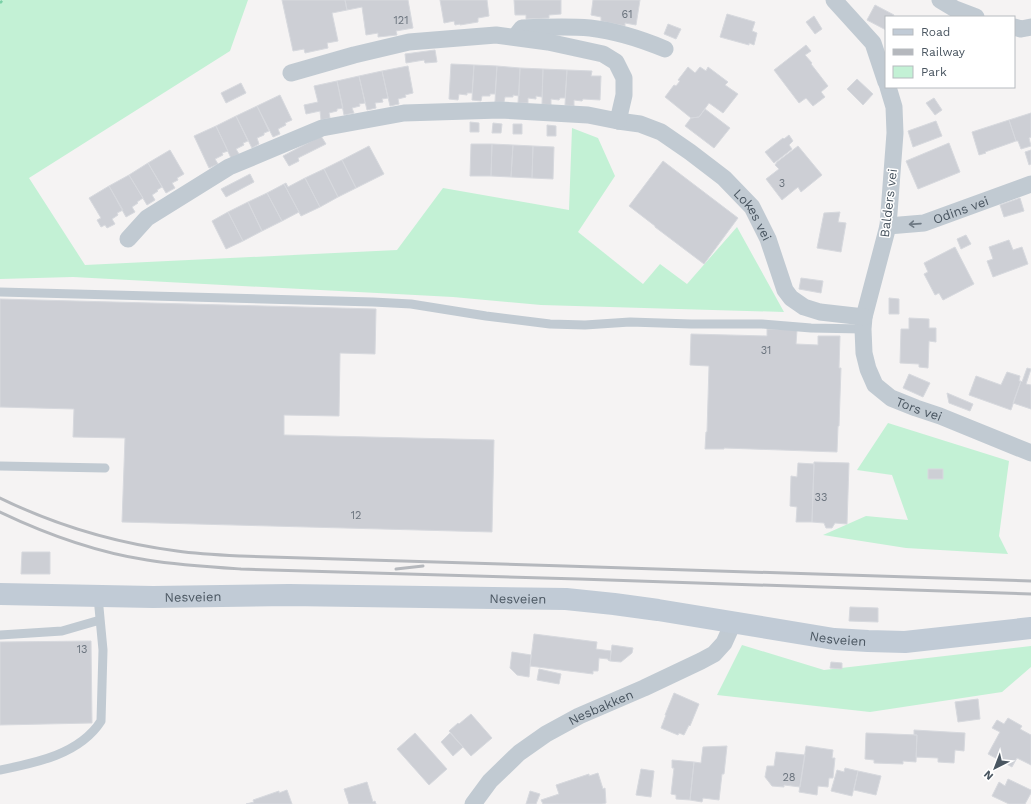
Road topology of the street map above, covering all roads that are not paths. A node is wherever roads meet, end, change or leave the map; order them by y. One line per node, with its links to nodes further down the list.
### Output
1 (834, 0): 9 (street)
2 (940, 0): 3 (street)
3 (973, 16)
4 (1015, 27): 5 (street)
5 (1031, 27)
6 (515, 37): 7 (street); 8 (street); 11 (street)
7 (665, 49)
8 (291, 73)
9 (885, 79)
10 (888, 88): 13 (street, Balders vei)
11 (618, 121): 14 (street, Lokes vei); 16 (street, Lokes vei)
12 (1031, 184): 13 (street, Odins vei, one-way to 13)
13 (888, 226): 16 (street, Balders vei)
14 (128, 239)
15 (0, 292): 16 (lane)
16 (863, 323): 17 (street, Tors vei)
17 (1031, 453)
18 (0, 466): 19 (lane)
19 (106, 468)
20 (0, 594): 21 (street, Nesveien)
21 (98, 597): 22 (lane); 23 (street, Nesveien)
22 (100, 620): 25 (lane); 26 (lane)
23 (733, 623): 24 (street, Nesveien); 27 (street, Nesbakken)
24 (1031, 628)
25 (0, 635)
26 (0, 770)
27 (473, 804)

